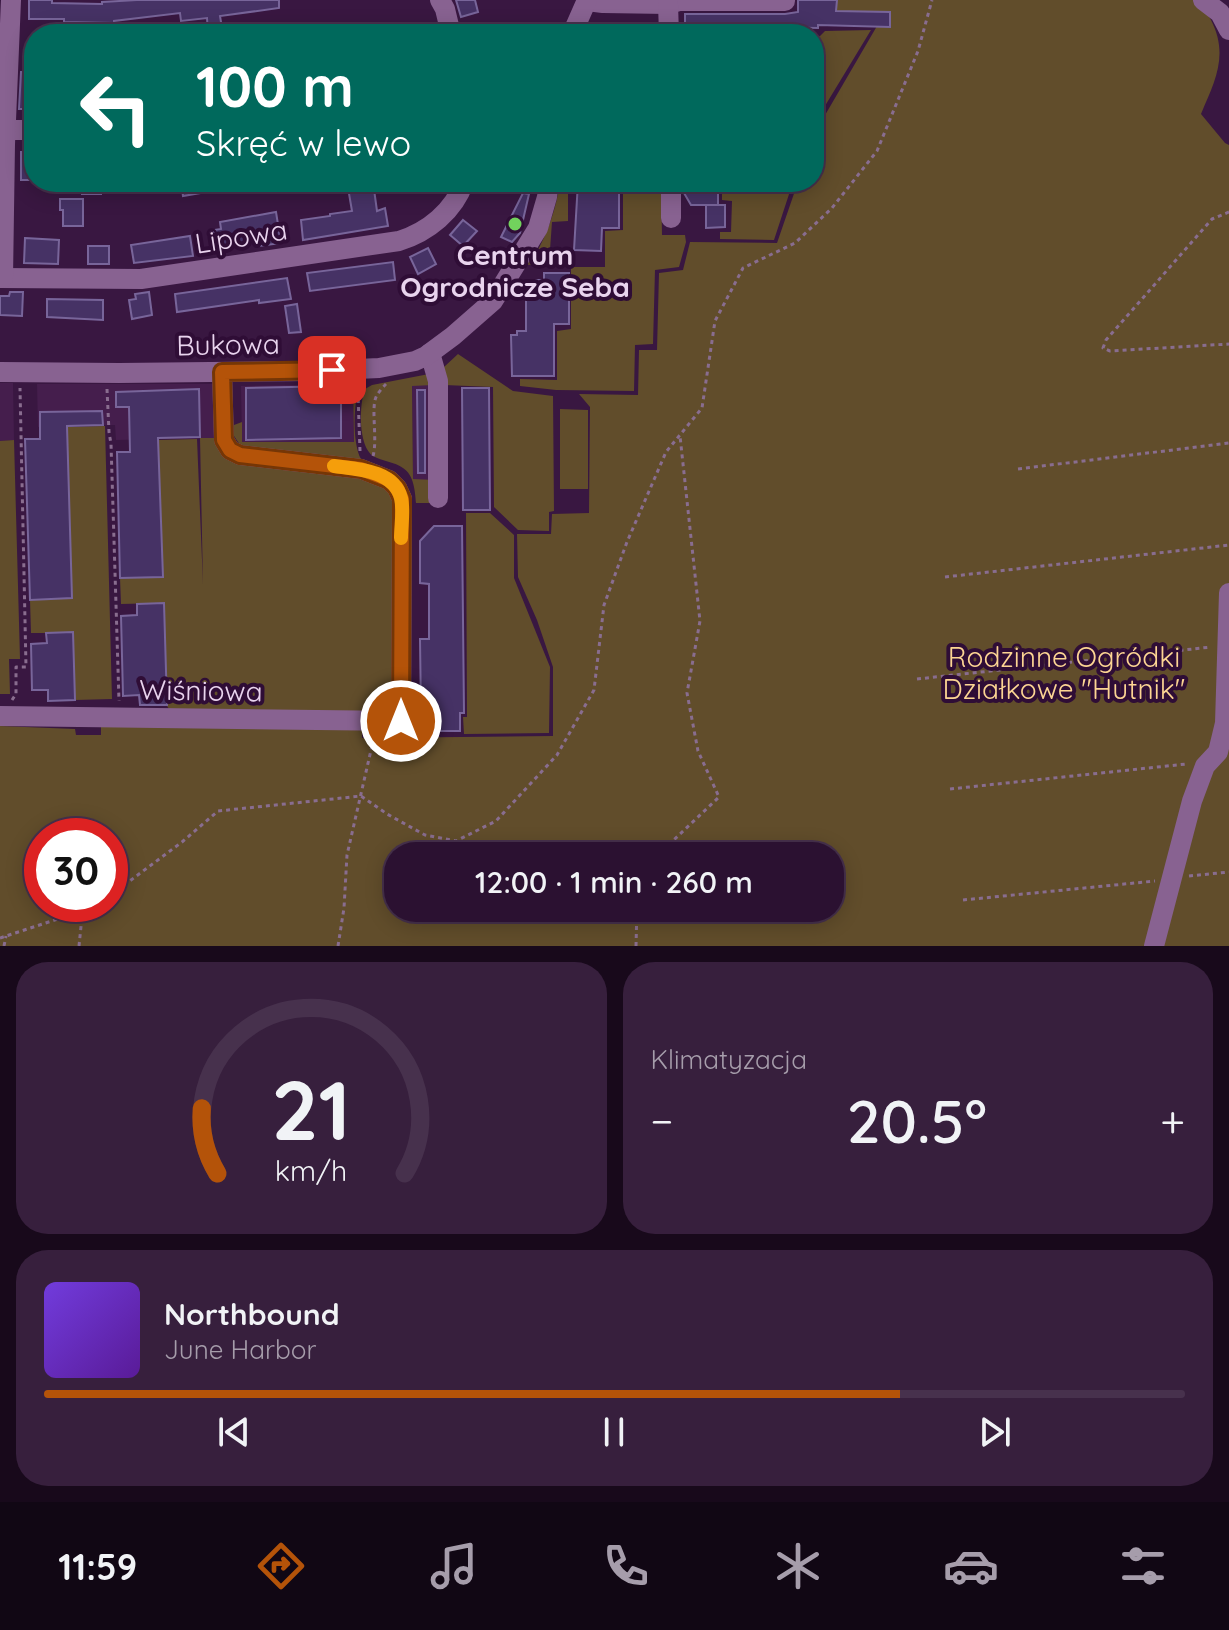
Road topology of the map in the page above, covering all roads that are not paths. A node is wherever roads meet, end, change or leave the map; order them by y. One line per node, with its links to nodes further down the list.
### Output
1 (11, 0): 11 (street)
2 (440, 0): 7 (street)
3 (587, 0): 6 (street); 8 (street)
4 (1203, 0): 10 (street)
5 (785, 1): 6 (street)
6 (668, 4): 9 (street)
7 (449, 24)
8 (576, 24)
9 (669, 24)
10 (1229, 30)
11 (3, 130): 12 (street); 17 (street)
12 (24, 130)
13 (459, 192): 17 (street, Lipowa)
14 (547, 192): 18 (street, Bukowa)
15 (671, 192): 16 (street)
16 (671, 218)
17 (2, 278)
18 (430, 353): 20 (street, Bukowa); 21 (street)
19 (0, 372): 20 (street, Bukowa)
20 (222, 372): 24 (street, Wiśniowa)
21 (438, 498)
22 (1229, 593): 23 (street)
23 (1228, 646): 25 (street)
24 (6, 716)
25 (1154, 946)

